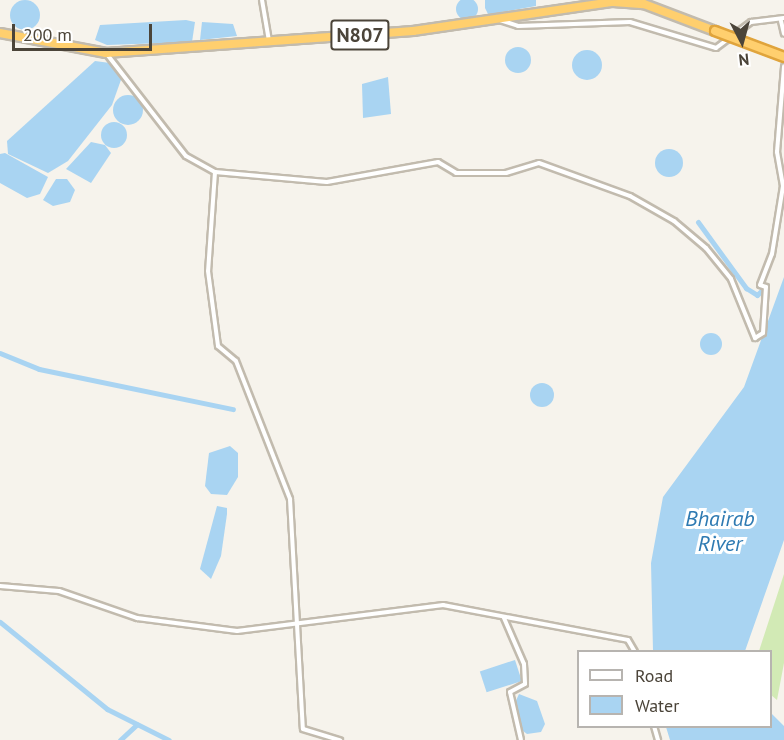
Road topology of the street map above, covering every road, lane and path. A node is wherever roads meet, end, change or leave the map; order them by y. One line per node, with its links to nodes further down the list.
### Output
1 (262, 0): 6 (street)
2 (493, 18): 3 (street); 6 (highway, N807); 9 (highway, N807, bridge)
3 (782, 20): 5 (street)
4 (0, 33): 8 (highway, N807)
5 (784, 34)
6 (269, 42): 8 (highway, N807)
7 (784, 49): 9 (street)
8 (106, 53): 11 (street)
9 (784, 55)
10 (784, 66): 11 (street)
11 (215, 172): 14 (street)
12 (0, 586): 14 (street)
13 (503, 617): 14 (street); 15 (street); 17 (street)
14 (299, 624): 16 (street)
15 (634, 650)
16 (340, 740)
17 (521, 740)

